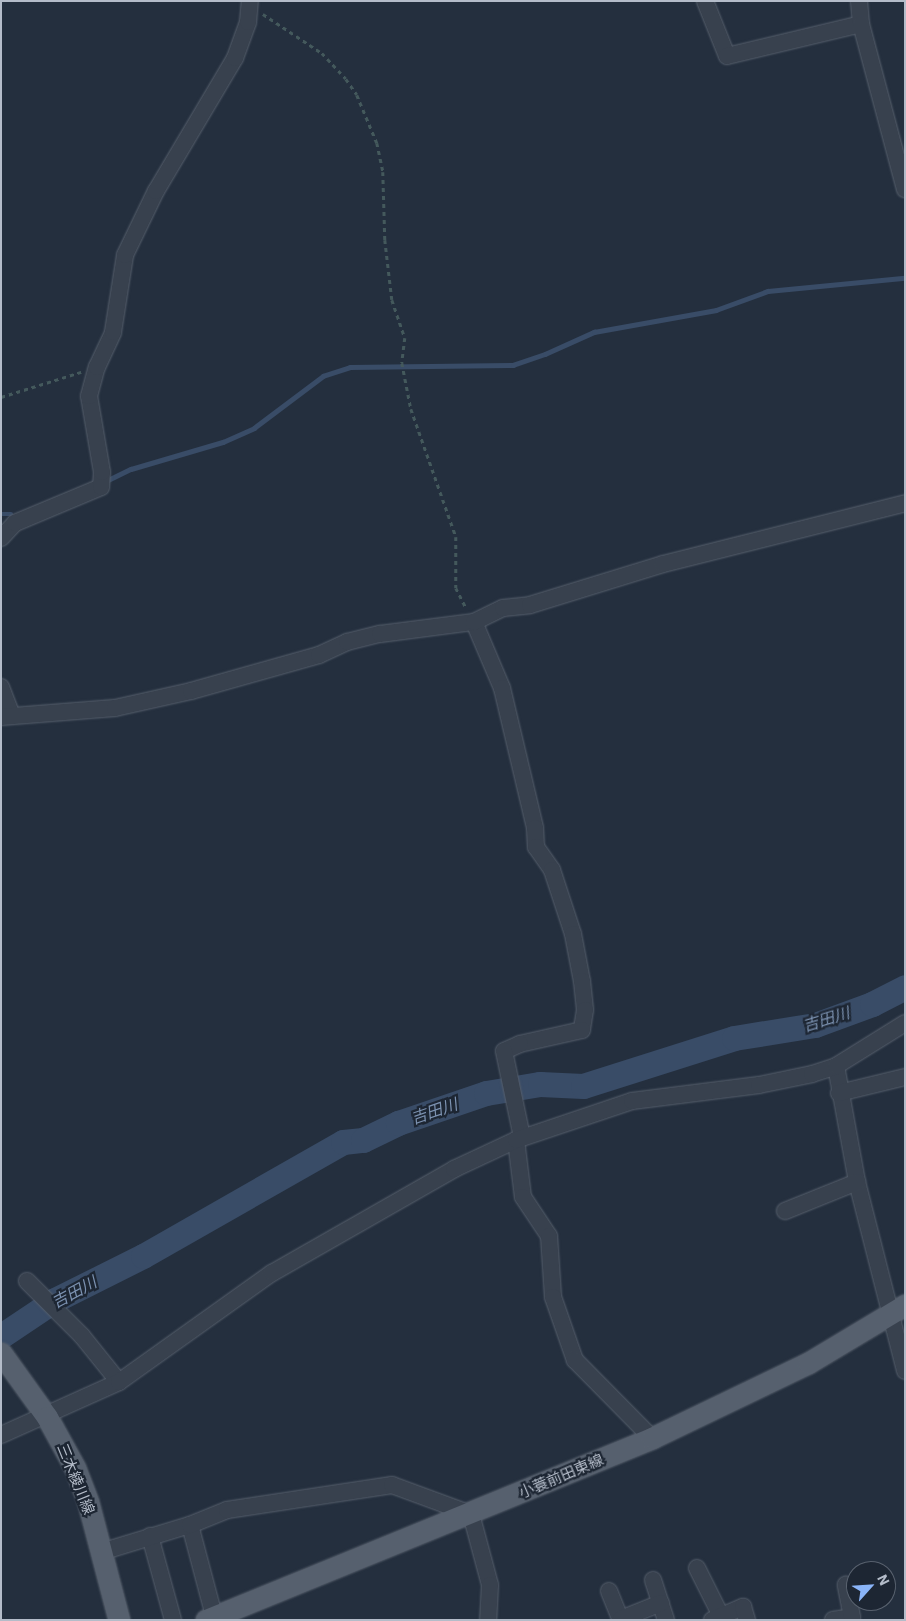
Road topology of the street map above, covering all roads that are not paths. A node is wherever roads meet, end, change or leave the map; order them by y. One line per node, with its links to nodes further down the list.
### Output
1 (706, 1): 4 (street)
2 (859, 1): 4 (street)
3 (249, 3): 7 (street)
4 (861, 24): 5 (street)
5 (905, 188)
6 (905, 503): 8 (street)
7 (1, 538)
8 (474, 622): 10 (street); 15 (street)
9 (1, 687): 10 (street)
10 (7, 716)
11 (905, 1023): 12 (street)
12 (836, 1066): 14 (street); 15 (street)
13 (905, 1077): 14 (street)
14 (839, 1093): 16 (street)
15 (519, 1138): 22 (street); 25 (street)
16 (857, 1182): 17 (street); 19 (street)
17 (785, 1210)
18 (31, 1284): 22 (street)
19 (898, 1310): 21 (street); 25 (main road, 小蓑前田東線)
20 (7, 1360): 23 (main road, 三木綾川線)
21 (905, 1371)
22 (119, 1382): 23 (street)
23 (47, 1416): 24 (street); 29 (main road, 三木綾川線)
24 (1, 1435)
25 (652, 1438): 26 (main road, 小蓑前田東線)
26 (471, 1514): 27 (street); 35 (main road, 小蓑前田東線); 40 (street)
27 (190, 1525): 28 (street); 35 (street)
28 (150, 1536): 29 (street); 39 (street)
29 (101, 1552): 38 (main road, 三木綾川線)
30 (697, 1568): 36 (street)
31 (653, 1580): 33 (street)
32 (609, 1591): 37 (street)
33 (661, 1603): 37 (street); 41 (street)
34 (851, 1611): 43 (street)
35 (210, 1618)
36 (717, 1618): 42 (street)
37 (621, 1619)
38 (119, 1620)
39 (173, 1620)
40 (488, 1620)
41 (666, 1620)
42 (746, 1620)
43 (833, 1620)

